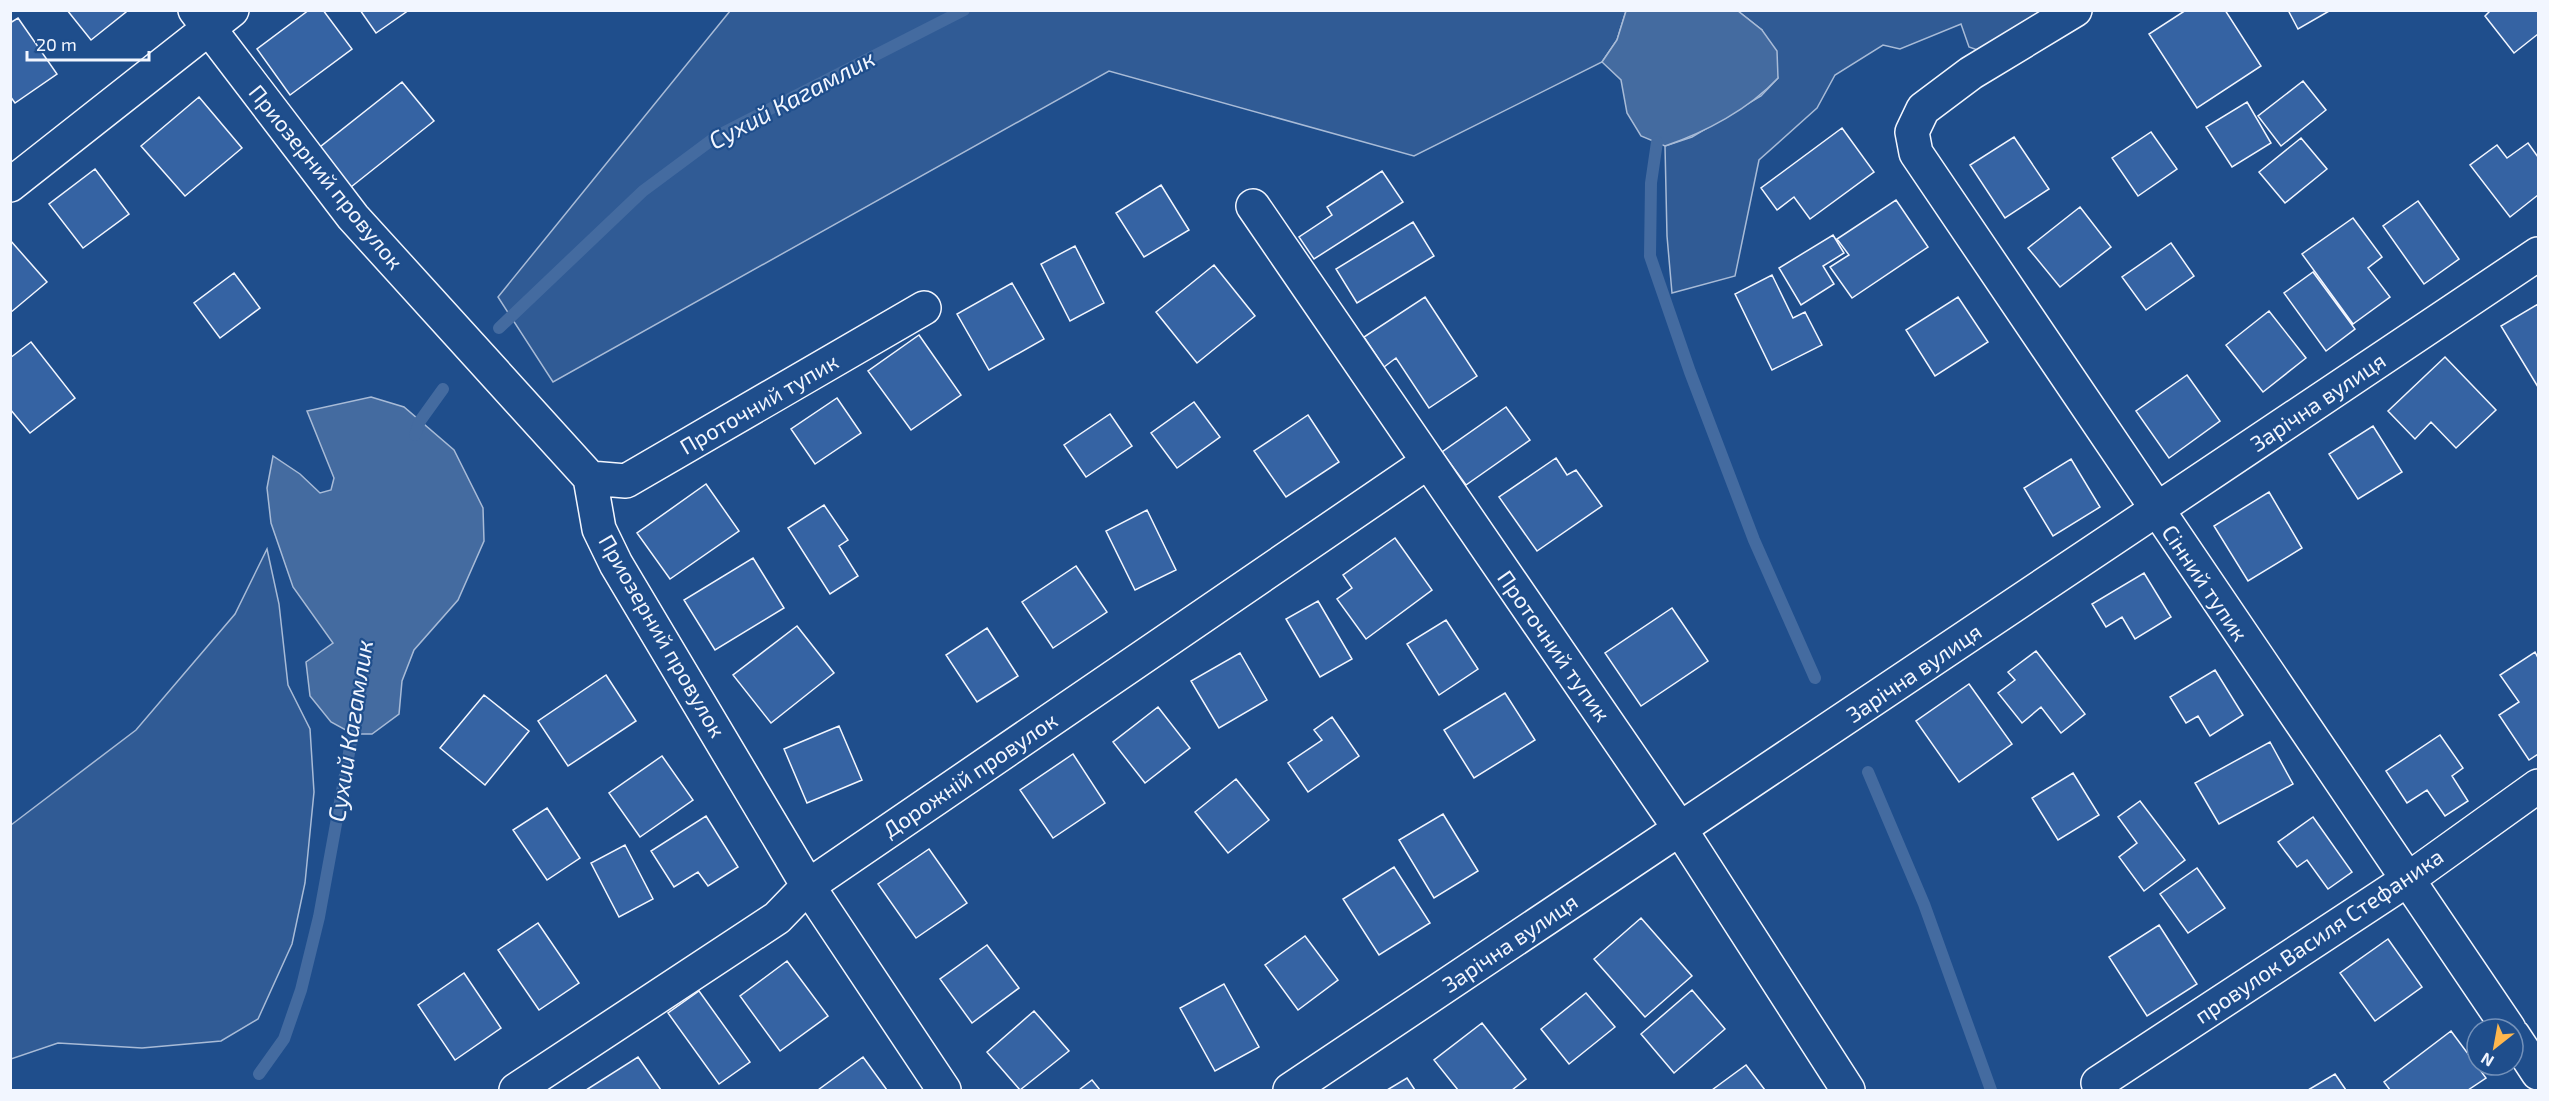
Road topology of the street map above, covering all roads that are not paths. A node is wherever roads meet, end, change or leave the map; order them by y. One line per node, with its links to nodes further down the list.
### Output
1 (2075, 10): 9 (street, Сінний тупик)
2 (212, 16): 3 (street); 8 (street, Приозерний провулок)
3 (10, 185)
4 (1253, 206): 7 (street, Проточний тупик)
5 (2538, 254): 9 (street, Зарічна вулиця)
6 (924, 308): 8 (street, Проточний тупик)
7 (1428, 462): 11 (street, Проточний тупик); 13 (street, Дорожній провулок)
8 (590, 478): 13 (street, Приозерний провулок)
9 (2156, 511): 11 (street, Зарічна вулиця); 12 (street, Сінний тупик)
10 (2538, 786): 12 (street, провулок Василя Стефаника)
11 (1680, 829): 20 (street, Зарічна вулиця); 21 (street, Проточний тупик)
12 (2407, 880): 14 (street, Сінний тупик); 17 (street, провулок Василя Стефаника)
13 (808, 886): 18 (street, Дорожній провулок); 19 (street, Приозерний провулок)
14 (2501, 1017)
15 (2525, 1053): 16 (street)
16 (2538, 1073)
17 (2098, 1083)
18 (516, 1090)
19 (944, 1090)
20 (1290, 1090)
21 (1848, 1090)

